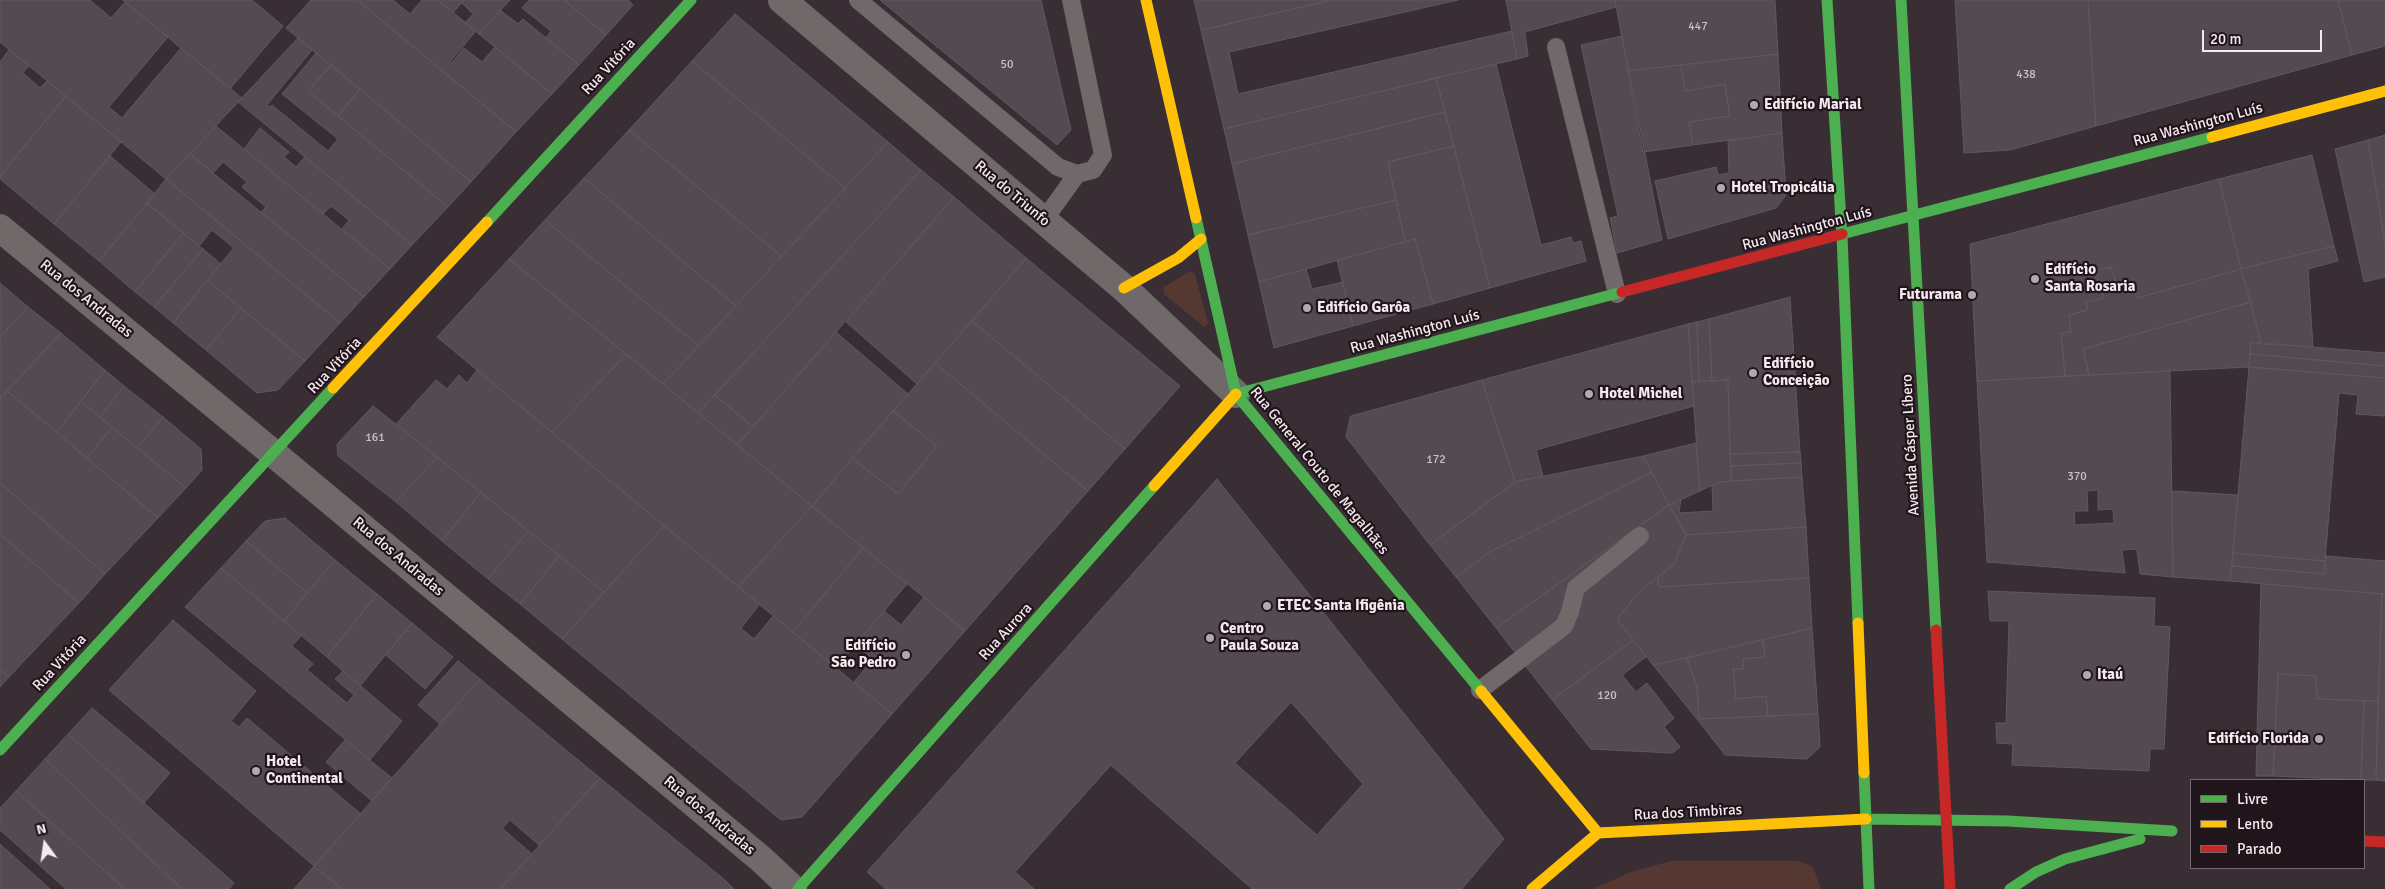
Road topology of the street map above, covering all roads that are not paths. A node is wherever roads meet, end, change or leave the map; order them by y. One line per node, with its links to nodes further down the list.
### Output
1 (691, 0): 19 (street, Rua Vitória)
2 (782, 0): 12 (street, Rua do Triunfo)
3 (858, 0): 10 (lane)
4 (1071, 0): 10 (lane)
5 (1146, 0): 15 (street, Rua General Couto de Magalhães)
6 (1827, 0): 14 (street)
7 (1901, 0): 11 (street, Avenida Cásper Líbero)
8 (1556, 47): 17 (lane)
9 (2385, 91): 11 (street, Rua Washington Luís)
10 (1077, 174): 12 (lane)
11 (1913, 217): 14 (street, Rua Washington Luís); 24 (street, Avenida Cásper Líbero)
12 (1044, 220): 16 (street, Rua do Triunfo)
13 (0, 228): 19 (street, Rua dos Andradas)
14 (1842, 236): 17 (street, Rua Washington Luís); 23 (street)
15 (1201, 239): 16 (street); 18 (street, Rua General Couto de Magalhães)
16 (1124, 288): 18 (street, Rua do Triunfo)
17 (1617, 294): 18 (street, Rua Washington Luís)
18 (1236, 394): 21 (street, Rua General Couto de Magalhães); 29 (street, Rua Aurora)
19 (274, 454): 22 (street, Rua Vitória); 28 (street, Rua dos Andradas)
20 (1640, 536): 21 (lane)
21 (1480, 690): 25 (street, Rua General Couto de Magalhães)
22 (0, 750)
23 (1866, 819): 24 (street, Rua dos Timbiras); 25 (street, Rua dos Timbiras); 31 (street)
24 (1948, 820): 32 (street, Avenida Cásper Líbero); 33 (street, Rua dos Timbiras)
25 (1598, 833): 30 (street)
26 (2365, 841): 27 (street)
27 (2385, 842)
28 (794, 889)
29 (798, 889)
30 (1532, 889)
31 (1869, 889)
32 (1950, 889)
33 (2010, 889)

